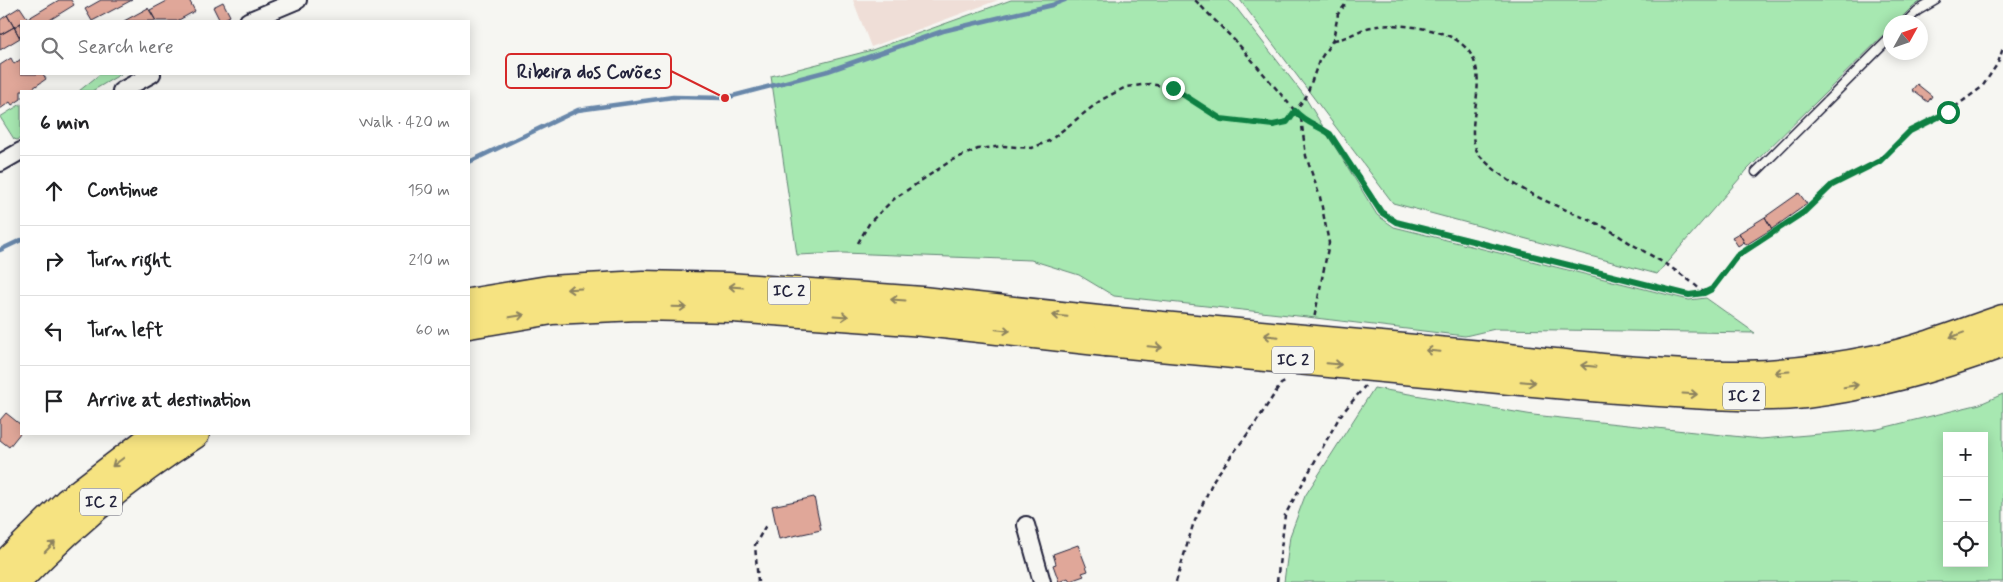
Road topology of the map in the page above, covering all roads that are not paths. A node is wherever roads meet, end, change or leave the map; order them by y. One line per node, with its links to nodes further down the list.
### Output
1 (298, 0): 4 (street)
2 (1936, 0): 3 (lane)
3 (1913, 15)
4 (250, 20)
5 (1883, 45): 10 (lane)
6 (150, 75): 7 (street)
7 (123, 90)
8 (20, 152): 9 (street)
9 (0, 163)
10 (1756, 172)
11 (470, 303): 14 (highway, IC 2, one-way to 11)
12 (2003, 319): 16 (highway, IC 2, one-way to 16)
13 (470, 324): 14 (highway, IC 2, one-way to 14)
14 (1107, 331): 16 (highway, IC 2, bridge)
15 (2003, 343): 16 (highway, IC 2, one-way to 15)
16 (1480, 366)
17 (157, 435): 20 (highway, IC 2, one-way to 20)
18 (193, 435): 21 (highway, IC 2, one-way to 18)
19 (1026, 524): 22 (street)
20 (0, 570)
21 (16, 582)
22 (1042, 582)

